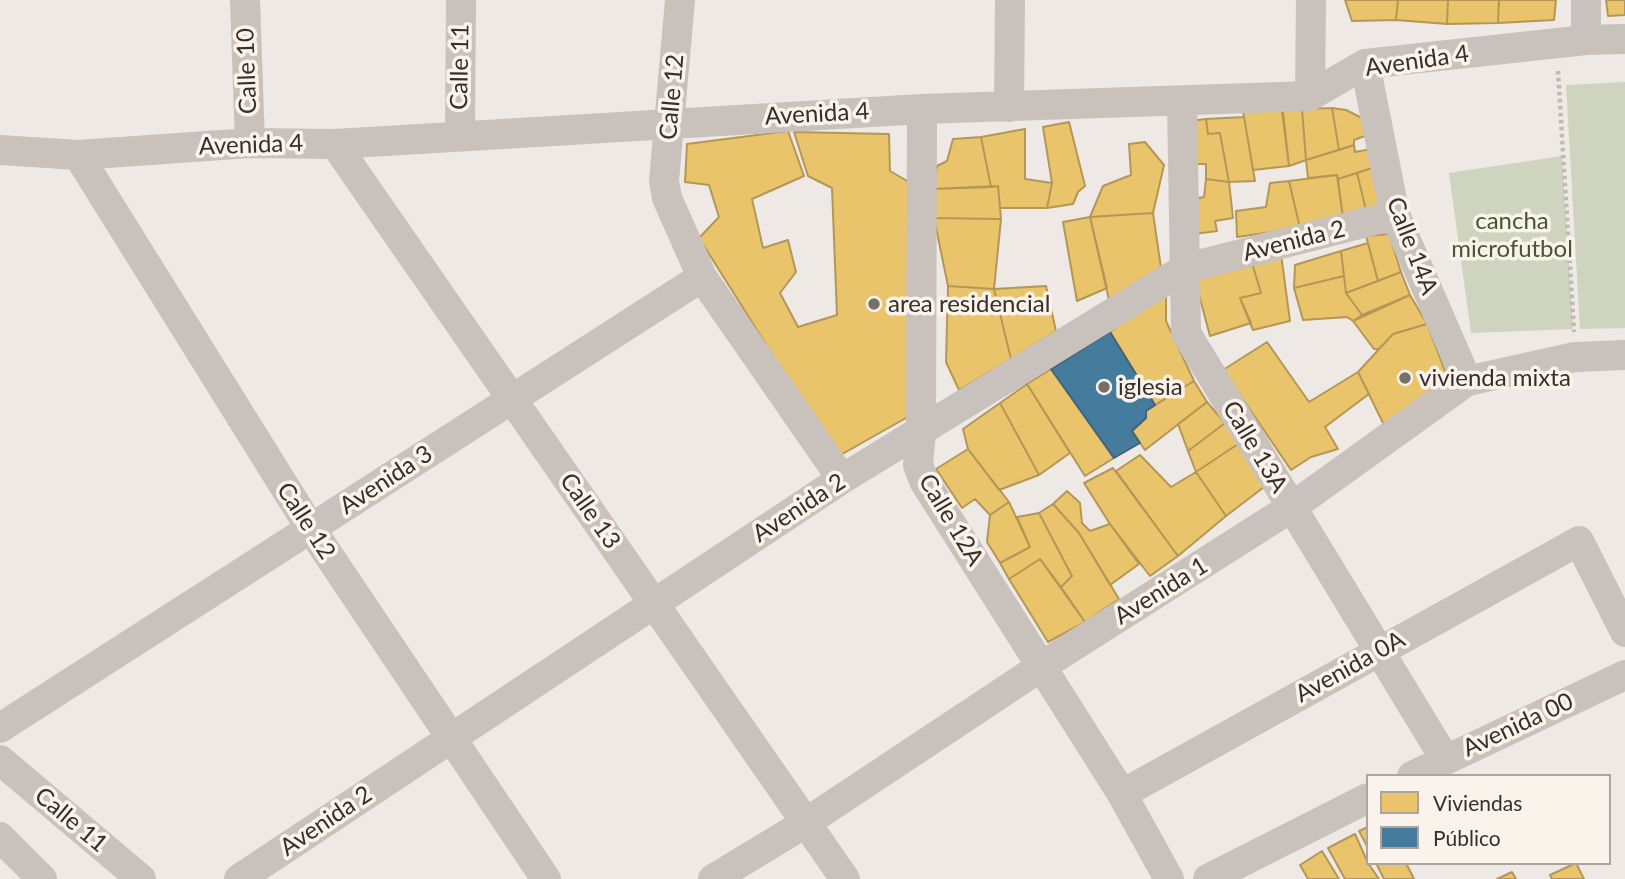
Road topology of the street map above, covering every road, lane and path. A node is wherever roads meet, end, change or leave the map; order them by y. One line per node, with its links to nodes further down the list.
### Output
1 (245, 0): 17 (street, Calle 10)
2 (461, 0): 16 (street, Calle 11)
3 (680, 0): 15 (street, Calle 12)
4 (1010, 0): 13 (street)
5 (1311, 0): 11 (street)
6 (1586, 0): 8 (street)
7 (1625, 39): 8 (street, Avenida 4)
8 (1586, 40): 9 (street, Avenida 4)
9 (1556, 44): 10 (street, Avenida 4); 25 (path)
10 (1364, 64): 11 (street, Avenida 4); 21 (street, Calle 14A)
11 (1310, 96): 12 (street, Avenida 4)
12 (1182, 101): 13 (street, Avenida 4); 22 (street, Calle 13A)
13 (1009, 107): 14 (street, Avenida 4)
14 (922, 109): 15 (street, Avenida 4); 28 (street, Calle 12A)
15 (671, 122): 16 (street, Avenida 4); 23 (street, Calle 12)
16 (460, 135): 18 (street, Avenida 4)
17 (250, 143): 18 (street, Avenida 4); 20 (street, Avenida 4)
18 (335, 144): 27 (street, Calle 13)
19 (0, 150): 20 (street, Avenida 4)
20 (78, 155): 31 (street, Calle 12)
21 (1395, 215): 22 (street, Avenida 2); 26 (street, Calle 14A)
22 (1186, 268): 28 (street, Avenida 2); 30 (street, Calle 13A)
23 (702, 277): 27 (street, Avenida 3); 29 (street, Calle 12)
24 (1625, 355): 25 (street, Avenida 1)
25 (1575, 357): 26 (street, Avenida 1)
26 (1467, 381): 30 (street, Avenida 1)
27 (512, 398): 31 (street, Avenida 3); 32 (street, Calle 13)
28 (921, 432): 29 (street, Avenida 2); 35 (street, Calle 12A)
29 (842, 479): 32 (street, Avenida 2)
30 (1292, 507): 34 (street, Calle 13A); 35 (street, Avenida 1)
31 (311, 529): 37 (street, Avenida 3); 38 (street, Calle 12)
32 (654, 603): 38 (street, Avenida 2); 44 (street, Calle 13)
33 (1625, 632): 34 (street, Avenida 0A)
34 (1379, 650): 39 (street, Calle 13A); 42 (street, Avenida 0A)
35 (1042, 666): 42 (street, Calle 12A); 44 (street, Avenida 1)
36 (1625, 675): 39 (street, Avenida 00)
37 (0, 728)
38 (452, 738): 48 (street, Avenida 2); 49 (street, Calle 12)
39 (1445, 759): 41 (street, Avenida 00)
40 (0, 760): 47 (street, Calle 11)
41 (1416, 774)
42 (1122, 794): 52 (street, Calle 12A)
43 (1366, 799): 53 (street)
44 (804, 824): 50 (street, Avenida 1); 51 (street, Calle 13)
45 (0, 837): 46 (street)
46 (41, 879)
47 (141, 879)
48 (239, 879)
49 (546, 879)
50 (713, 879)
51 (845, 879)
52 (1169, 879)
53 (1208, 879)

